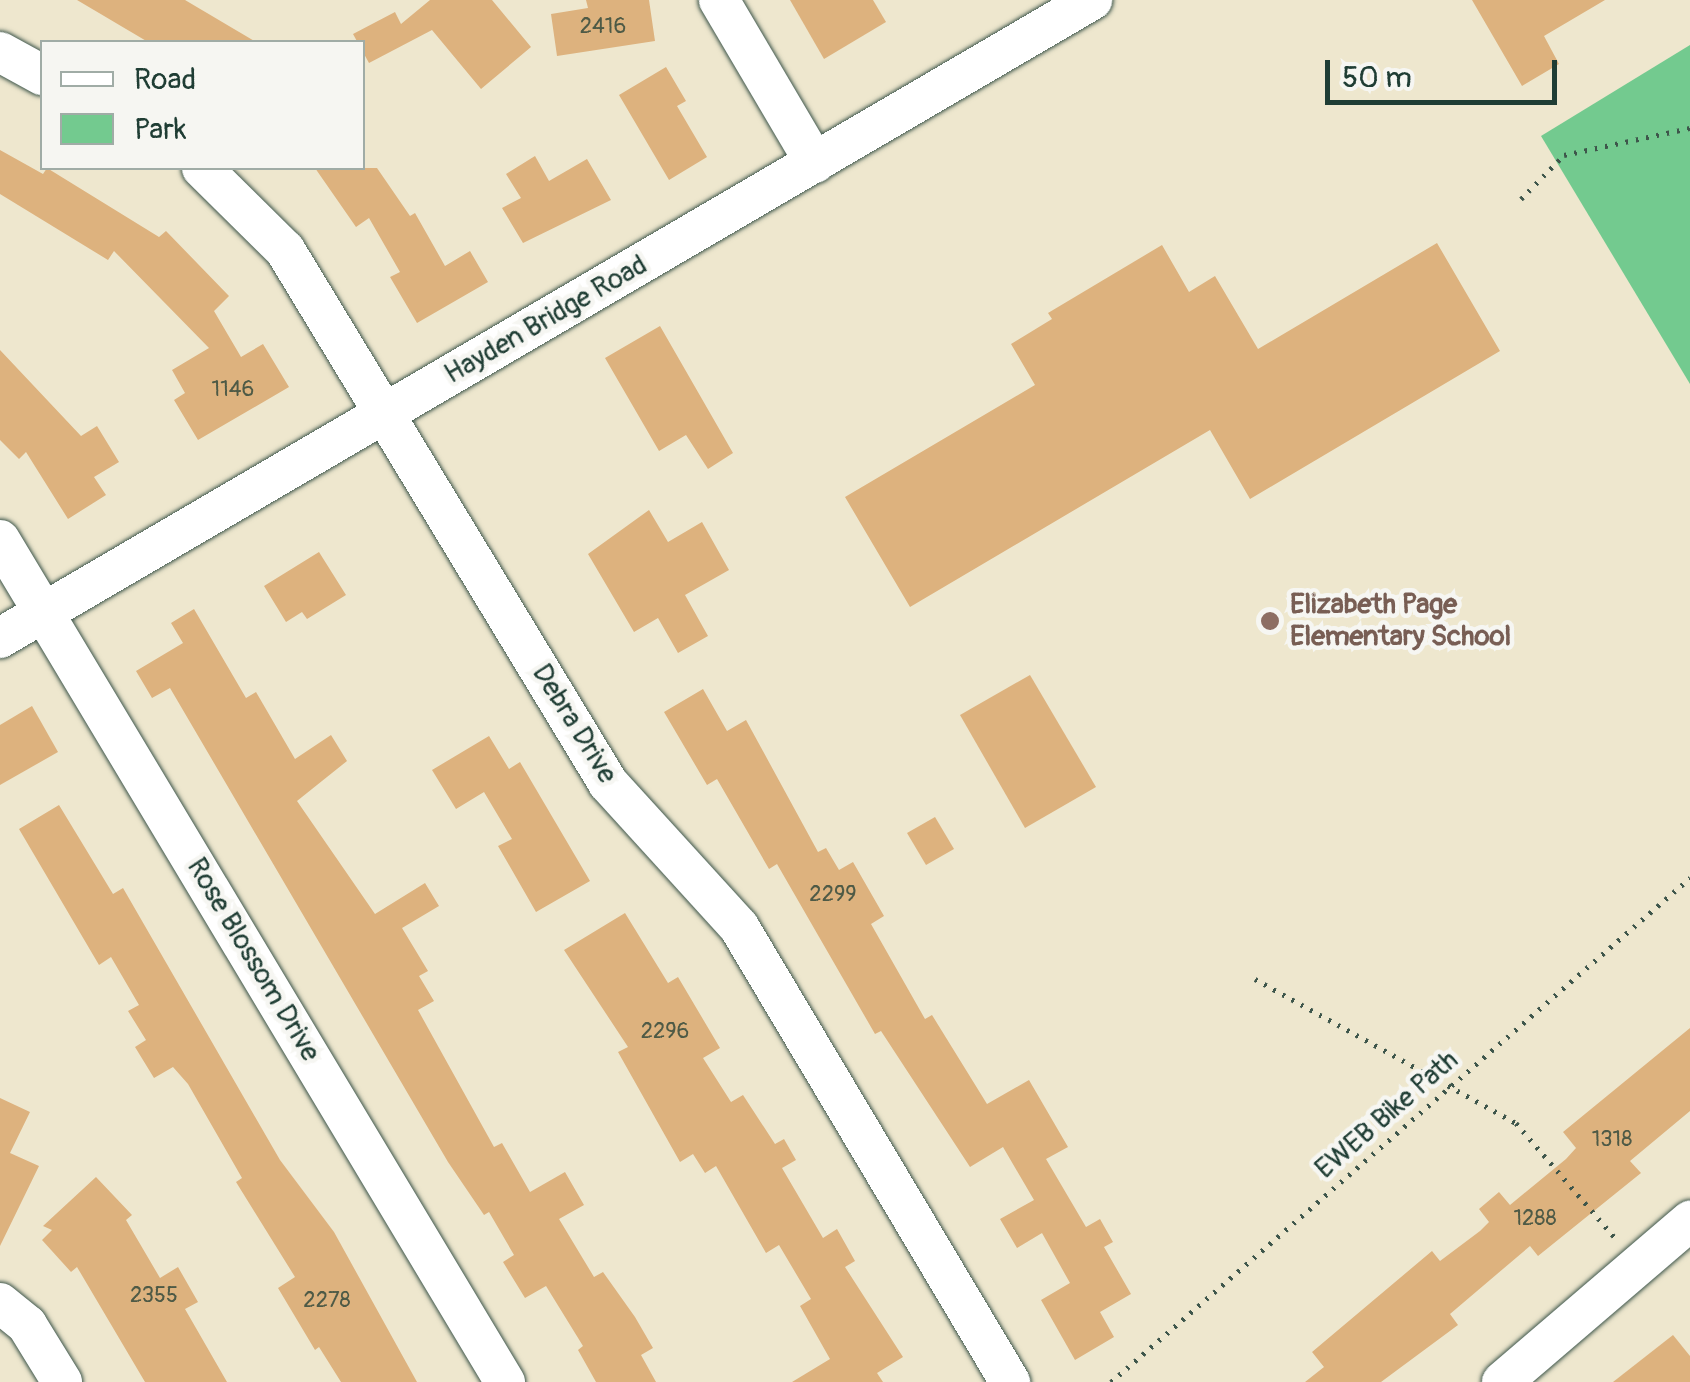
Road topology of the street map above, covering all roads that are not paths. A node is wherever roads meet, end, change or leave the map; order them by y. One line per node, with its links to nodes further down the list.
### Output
1 (719, 0): 5 (street)
2 (1092, 0): 5 (street, Hayden Bridge Road)
3 (0, 52): 4 (street)
4 (40, 74)
5 (815, 162): 7 (street, Hayden Bridge Road)
6 (204, 170): 7 (street, Debra Drive)
7 (385, 414): 9 (street, Hayden Bridge Road); 16 (street, Debra Drive)
8 (0, 540): 9 (street, Rose Blossom Drive)
9 (45, 612): 10 (street, Hayden Bridge Road); 15 (street, Rose Blossom Drive)
10 (0, 638)
11 (1690, 1221): 13 (street)
12 (0, 1303): 14 (street)
13 (1511, 1379)
14 (62, 1382)
15 (505, 1382)
16 (1010, 1382)

